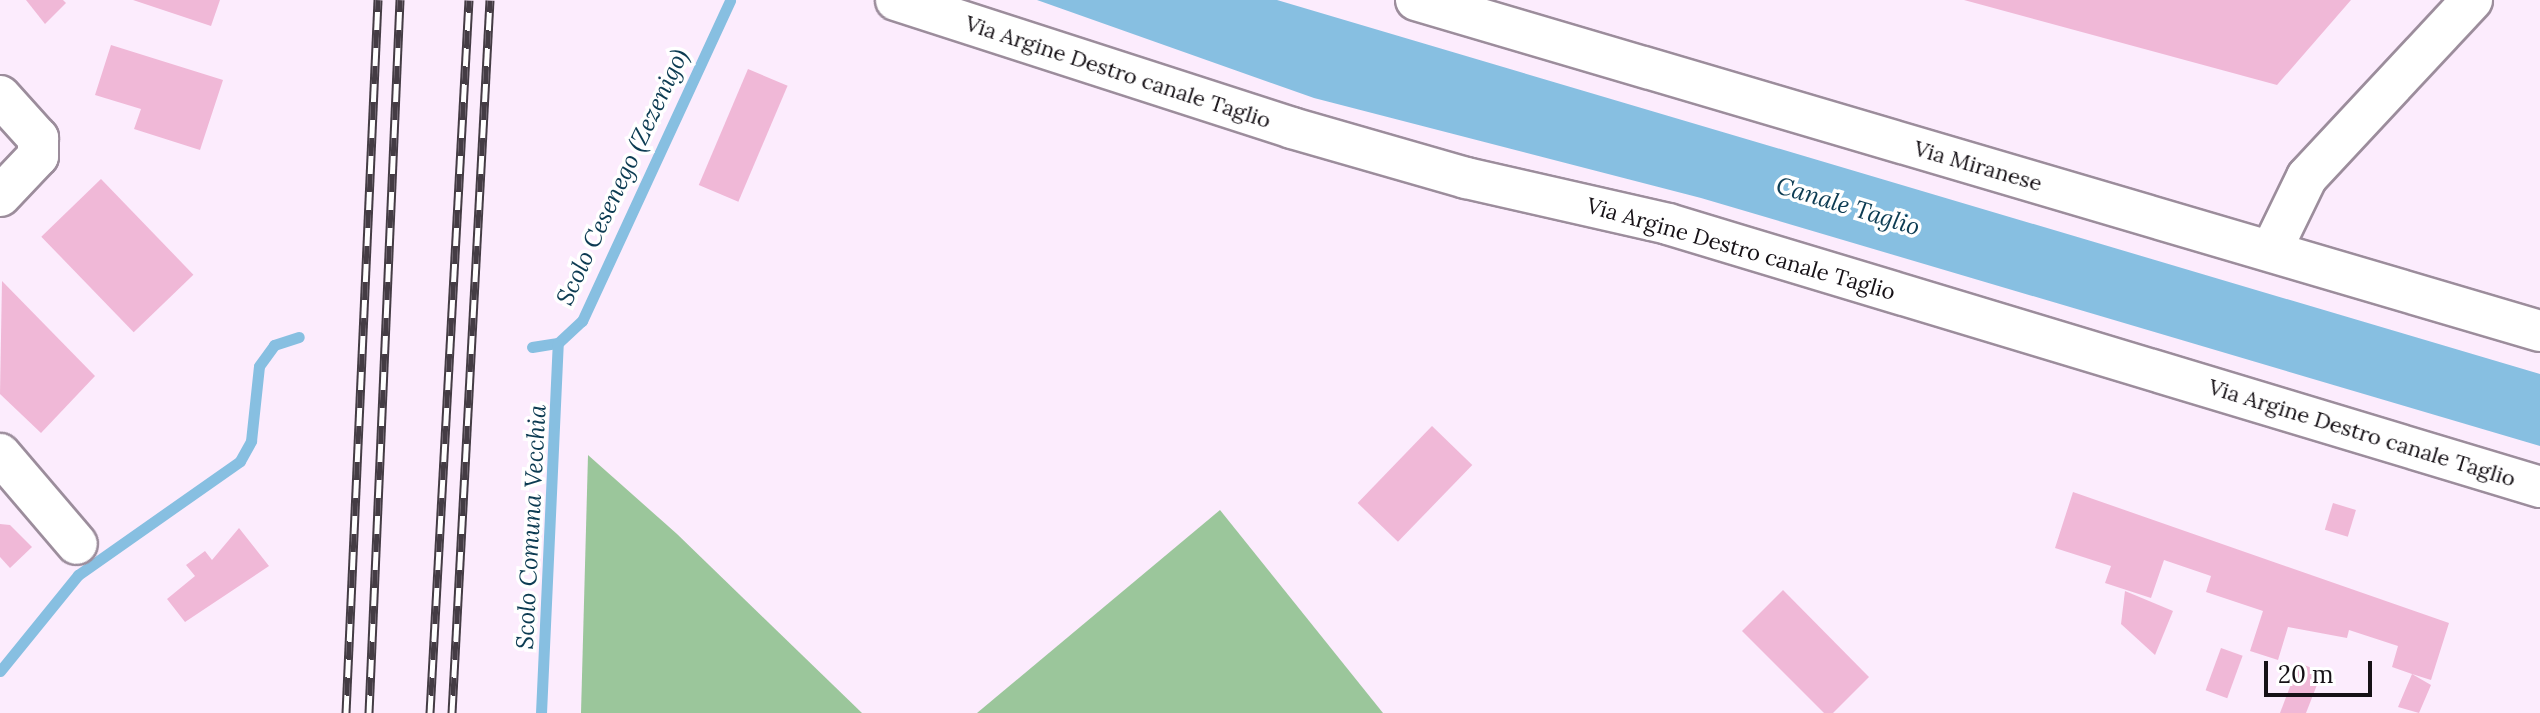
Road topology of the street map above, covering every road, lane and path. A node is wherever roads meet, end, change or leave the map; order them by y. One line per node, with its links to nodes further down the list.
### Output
1 (896, 0): 9 (street, Via Argine Destro canale Taglio)
2 (1416, 0): 6 (street, Via Miranese)
3 (2472, 0): 6 (street)
4 (0, 96): 5 (street)
5 (0, 196)
6 (2271, 251): 7 (street, Via Miranese)
7 (2540, 331)
8 (0, 454): 10 (street)
9 (2540, 487)
10 (77, 544)

